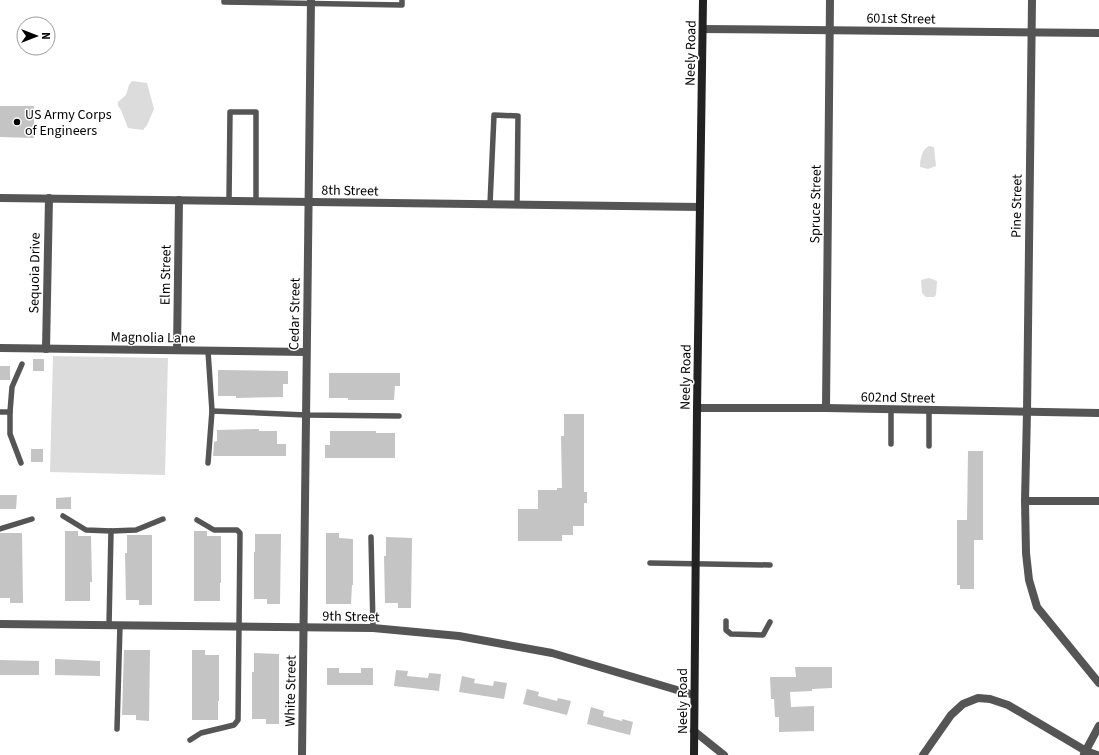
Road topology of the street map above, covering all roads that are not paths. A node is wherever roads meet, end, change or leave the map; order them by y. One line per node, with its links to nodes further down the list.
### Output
1 (224, 0): 6 (lane)
2 (402, 0): 6 (lane)
3 (704, 0): 7 (street, Neely Road)
4 (830, 0): 8 (street, Spruce Street)
5 (1032, 0): 9 (street, Pine Street)
6 (311, 2): 16 (street, Cedar Street)
7 (703, 29): 8 (street, 601st Street); 19 (street, Neely Road)
8 (830, 30): 9 (street, 601st Street); 27 (street, Spruce Street)
9 (1031, 32): 10 (street, 601st Street); 33 (street, Pine Street)
10 (1099, 34)
11 (0, 198): 12 (street, 8th Street)
12 (49, 198): 13 (street, 8th Street); 21 (street, Sequoia Drive)
13 (179, 200): 14 (street, 8th Street); 22 (street, Elm Street)
14 (229, 201): 15 (street, 8th Street); 15 (lane)
15 (256, 201): 16 (street, 8th Street)
16 (308, 202): 17 (street, 8th Street); 24 (street, Cedar Street)
17 (490, 204): 18 (street, 8th Street); 18 (lane)
18 (517, 204): 19 (street, 8th Street)
19 (700, 207): 26 (street, Neely Road)
20 (0, 348): 21 (street, Magnolia Lane)
21 (46, 349): 22 (street, Magnolia Lane)
22 (177, 350): 23 (street, Magnolia Lane)
23 (208, 351): 24 (street, Magnolia Lane); 32 (lane)
24 (306, 352): 35 (street, Cedar Street)
25 (22, 364): 31 (lane)
26 (697, 408): 27 (street, 602nd Street); 51 (street, Neely Road)
27 (826, 408): 28 (street, 602nd Street)
28 (891, 410): 29 (street, 602nd Street); 37 (lane)
29 (929, 410): 33 (street, 602nd Street); 38 (lane)
30 (0, 412): 31 (lane)
31 (10, 412): 39 (lane)
32 (212, 412): 35 (lane); 40 (lane)
33 (1027, 412): 34 (street, 602nd Street); 42 (street, Pine Street)
34 (1099, 413)
35 (306, 415): 36 (lane); 59 (street, Cedar Street)
36 (399, 416)
37 (891, 444)
38 (928, 446)
39 (21, 463)
40 (208, 463)
41 (1099, 501): 42 (street)
42 (1025, 502): 61 (street, Pine Street)
43 (63, 516): 48 (lane)
44 (32, 519): 47 (lane)
45 (163, 519): 48 (lane)
46 (197, 520): 58 (lane)
47 (0, 529)
48 (111, 531): 56 (lane)
49 (371, 538): 60 (lane)
50 (650, 563): 51 (lane)
51 (696, 564): 52 (lane); 62 (street, Neely Road)
52 (770, 565)
53 (726, 621): 54 (lane)
54 (770, 622)
55 (0, 624): 56 (street, 9th Street)
56 (109, 625): 57 (street, 9th Street)
57 (120, 626): 58 (street, 9th Street); 64 (lane)
58 (238, 627): 59 (street, 9th Street); 66 (lane)
59 (303, 628): 60 (street, 9th Street); 68 (street, White Street)
60 (373, 628): 62 (street, 9th Street)
61 (1097, 677)
62 (694, 695): 65 (street, Neely Road)
63 (1099, 726): 67 (street)
64 (117, 729)
65 (694, 731): 69 (street, Neely Road); 70 (street)
66 (190, 740)
67 (1085, 753): 71 (street); 72 (street)
68 (302, 755)
69 (694, 755)
70 (724, 755)
71 (923, 755)
72 (1097, 755)

